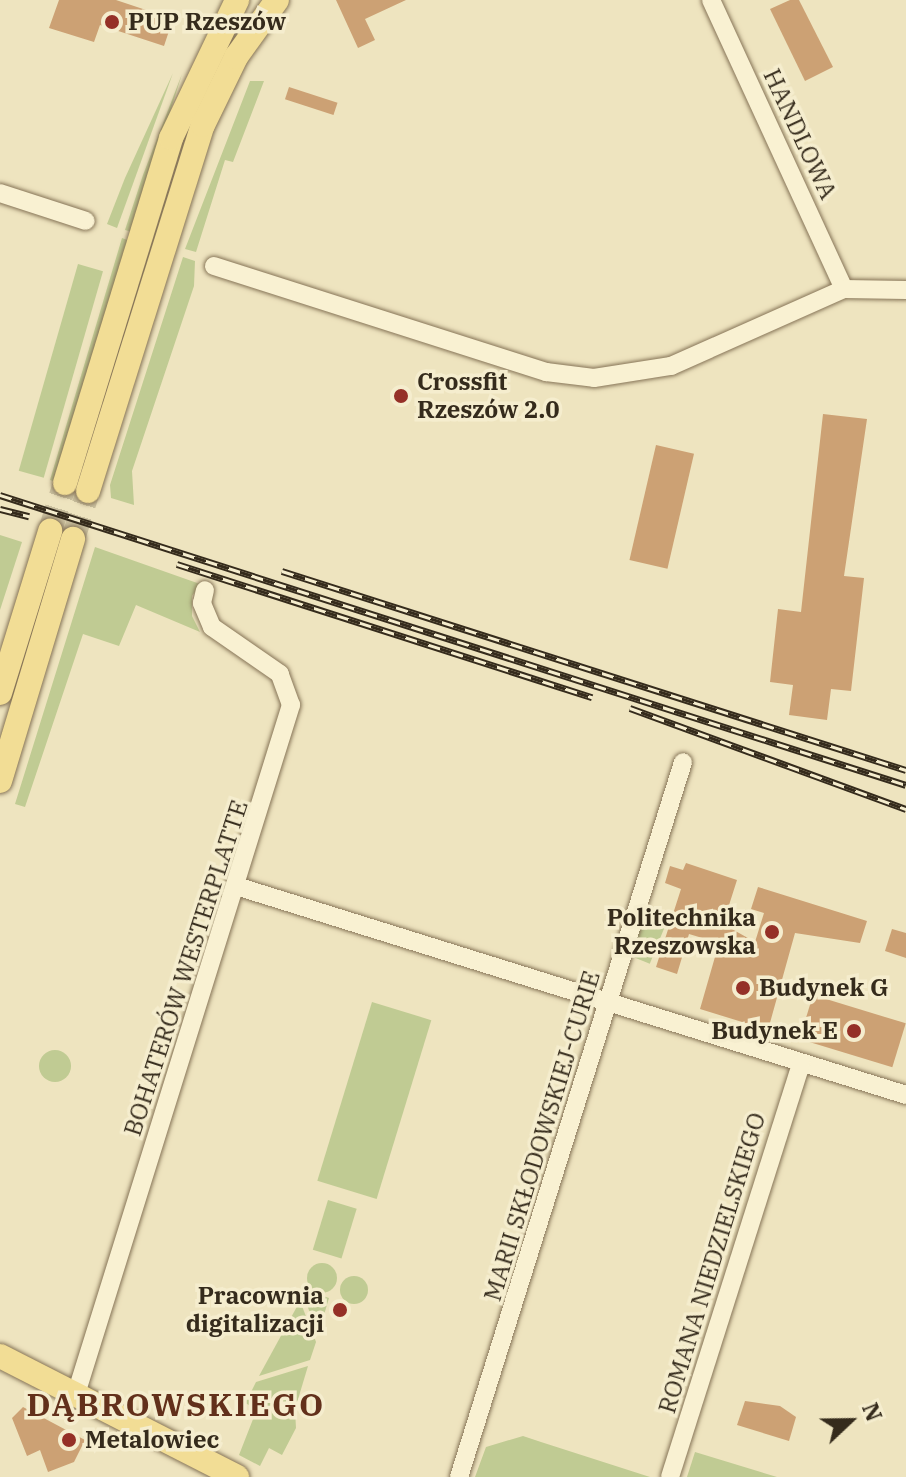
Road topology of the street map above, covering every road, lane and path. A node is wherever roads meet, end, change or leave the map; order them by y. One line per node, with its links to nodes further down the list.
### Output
1 (237, 0): 9 (main road)
2 (277, 0): 10 (main road)
3 (711, 0): 7 (street, HANDLOWA)
4 (0, 193): 5 (street)
5 (86, 221)
6 (214, 266): 7 (street)
7 (844, 289): 8 (street)
8 (906, 290)
9 (65, 483)
10 (88, 491)
11 (50, 531): 14 (main road)
12 (73, 539): 16 (main road)
13 (205, 590): 17 (street, BOHATERÓW WESTERPLATTE)
14 (0, 693)
15 (683, 762): 18 (street, MARII SKŁODOWSKIEJ-CURIE)
16 (0, 781)
17 (236, 886): 18 (street); 22 (street, BOHATERÓW WESTERPLATTE)
18 (607, 1004): 19 (street); 24 (street, MARII SKŁODOWSKIEJ-CURIE)
19 (801, 1063): 20 (street); 25 (street, ROMANA NIEDZIELSKIEGO)
20 (906, 1095)
21 (0, 1356): 22 (main road)
22 (76, 1394): 23 (main road)
23 (237, 1477)
24 (459, 1477)
25 (670, 1477)

